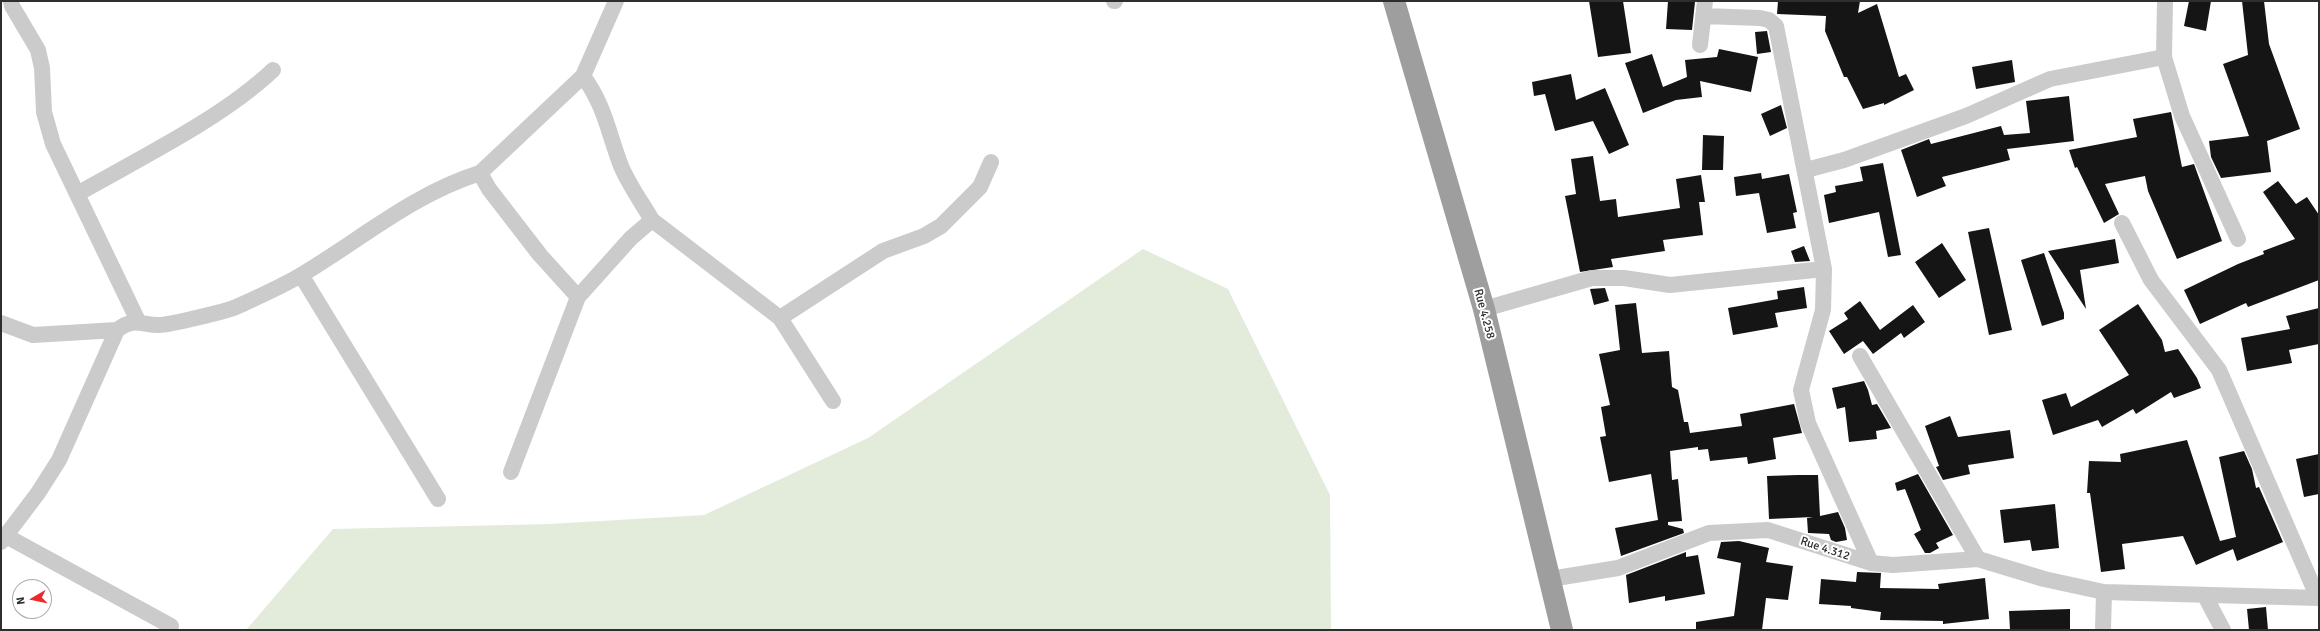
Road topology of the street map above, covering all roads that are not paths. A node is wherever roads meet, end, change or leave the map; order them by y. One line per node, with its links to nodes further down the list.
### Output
1 (11, 1): 13 (street)
2 (616, 1): 9 (street)
3 (1394, 1): 20 (highway, Rue 4.258)
4 (2164, 1): 7 (street)
5 (1704, 9): 6 (street); 11 (street)
6 (1700, 45)
7 (2164, 57): 11 (street); 16 (street)
8 (273, 70): 13 (street)
9 (582, 76): 12 (street); 14 (street)
10 (991, 162): 21 (street)
11 (1806, 170): 17 (street)
12 (480, 174): 18 (street); 19 (street)
13 (77, 194): 22 (street)
14 (652, 220): 19 (street); 21 (street)
15 (2122, 223): 35 (street)
16 (2238, 239)
17 (1824, 268): 20 (street); 31 (street)
18 (301, 275): 22 (street); 28 (street)
19 (578, 297): 27 (street)
20 (1484, 309): 32 (highway, Rue 4.258)
21 (780, 318): 26 (street)
22 (138, 321): 24 (street)
23 (1, 324): 24 (street)
24 (117, 330): 29 (street)
25 (1860, 356): 30 (street)
26 (833, 401)
27 (511, 472)
28 (438, 499)
29 (4, 539): 36 (street)
30 (1978, 559): 31 (street, Rue 4.312); 33 (street, Rue 4.312)
31 (1871, 564): 32 (street, Rue 4.312)
32 (1550, 579): 37 (highway, Rue 4.258)
33 (2104, 592): 34 (street, Rue 4.312); 38 (street)
34 (2205, 596): 35 (street, Rue 4.312); 39 (street)
35 (2318, 598)
36 (171, 626)
37 (1562, 630)
38 (2103, 630)
39 (2222, 630)

